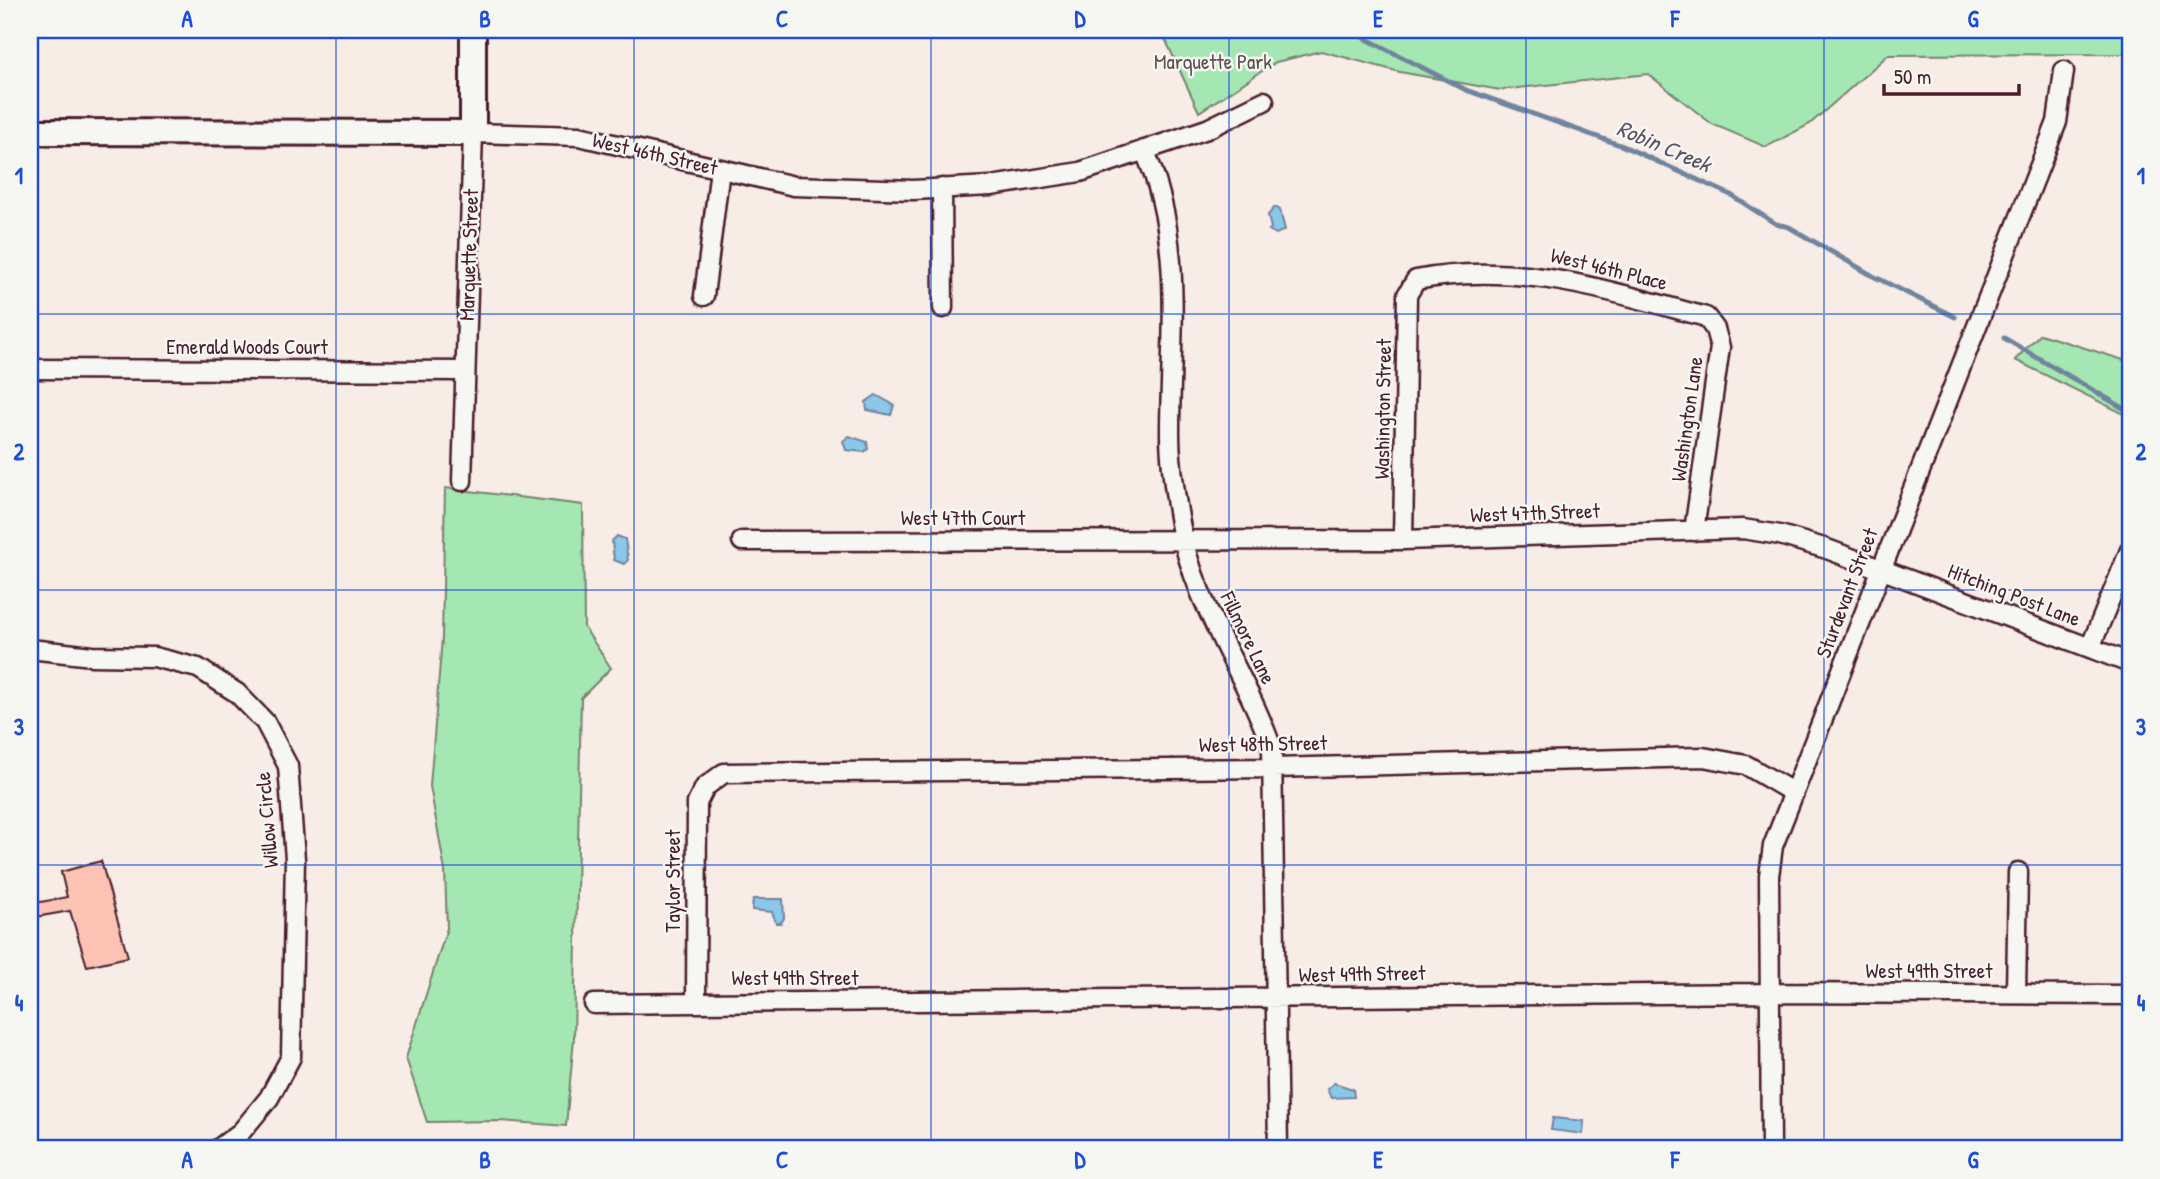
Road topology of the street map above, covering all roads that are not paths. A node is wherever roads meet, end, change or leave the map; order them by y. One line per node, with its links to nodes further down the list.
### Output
1 (473, 30): 5 (street, Marquette Street)
2 (2064, 71): 21 (street, Sturdevant Street)
3 (1264, 101): 6 (street, West 46th Street)
4 (30, 132): 5 (street, West 46th Street)
5 (473, 133): 7 (street, West 46th Street); 14 (street, Marquette Street)
6 (1144, 150): 8 (street, West 46th Street); 19 (street, Fillmore Lane)
7 (720, 169): 8 (street, West 46th Street); 10 (street)
8 (942, 188): 11 (street)
9 (1416, 280): 12 (street, West 46th Place); 17 (street, Washington Street)
10 (704, 296)
11 (943, 308)
12 (1706, 317): 16 (street, Washington Lane)
13 (30, 369): 14 (street, Emerald Woods Court)
14 (465, 372): 15 (street, Marquette Street)
15 (462, 481)
16 (1694, 531): 17 (street, West 47th Street); 21 (street, West 47th Street)
17 (1403, 540): 19 (street, West 47th Street)
18 (742, 541): 19 (street, West 47th Court)
19 (1184, 541): 25 (street, Fillmore Lane)
20 (2130, 550): 22 (street)
21 (1881, 569): 22 (street, Hitching Post Lane); 27 (street, Sturdevant Street)
22 (2090, 648): 24 (street, Hitching Post Lane)
23 (30, 649): 35 (street, Willow Circle)
24 (2130, 663)
25 (1273, 768): 26 (street, West 48th Street); 27 (street, West 48th Street); 32 (street, Fillmore Lane)
26 (724, 773): 33 (street, Taylor Street)
27 (1794, 793): 29 (street, Sturdevant Street)
28 (2018, 872): 30 (street)
29 (1769, 993): 30 (street, West 49th Street); 32 (street, West 49th Street); 37 (street, Sturdevant Street)
30 (2016, 994): 31 (street, West 49th Street)
31 (2130, 995)
32 (1278, 997): 33 (street, West 49th Street); 36 (street, Fillmore Lane)
33 (696, 1001): 34 (street, West 49th Street)
34 (594, 1004)
35 (218, 1149)
36 (1278, 1149)
37 (1771, 1149)

